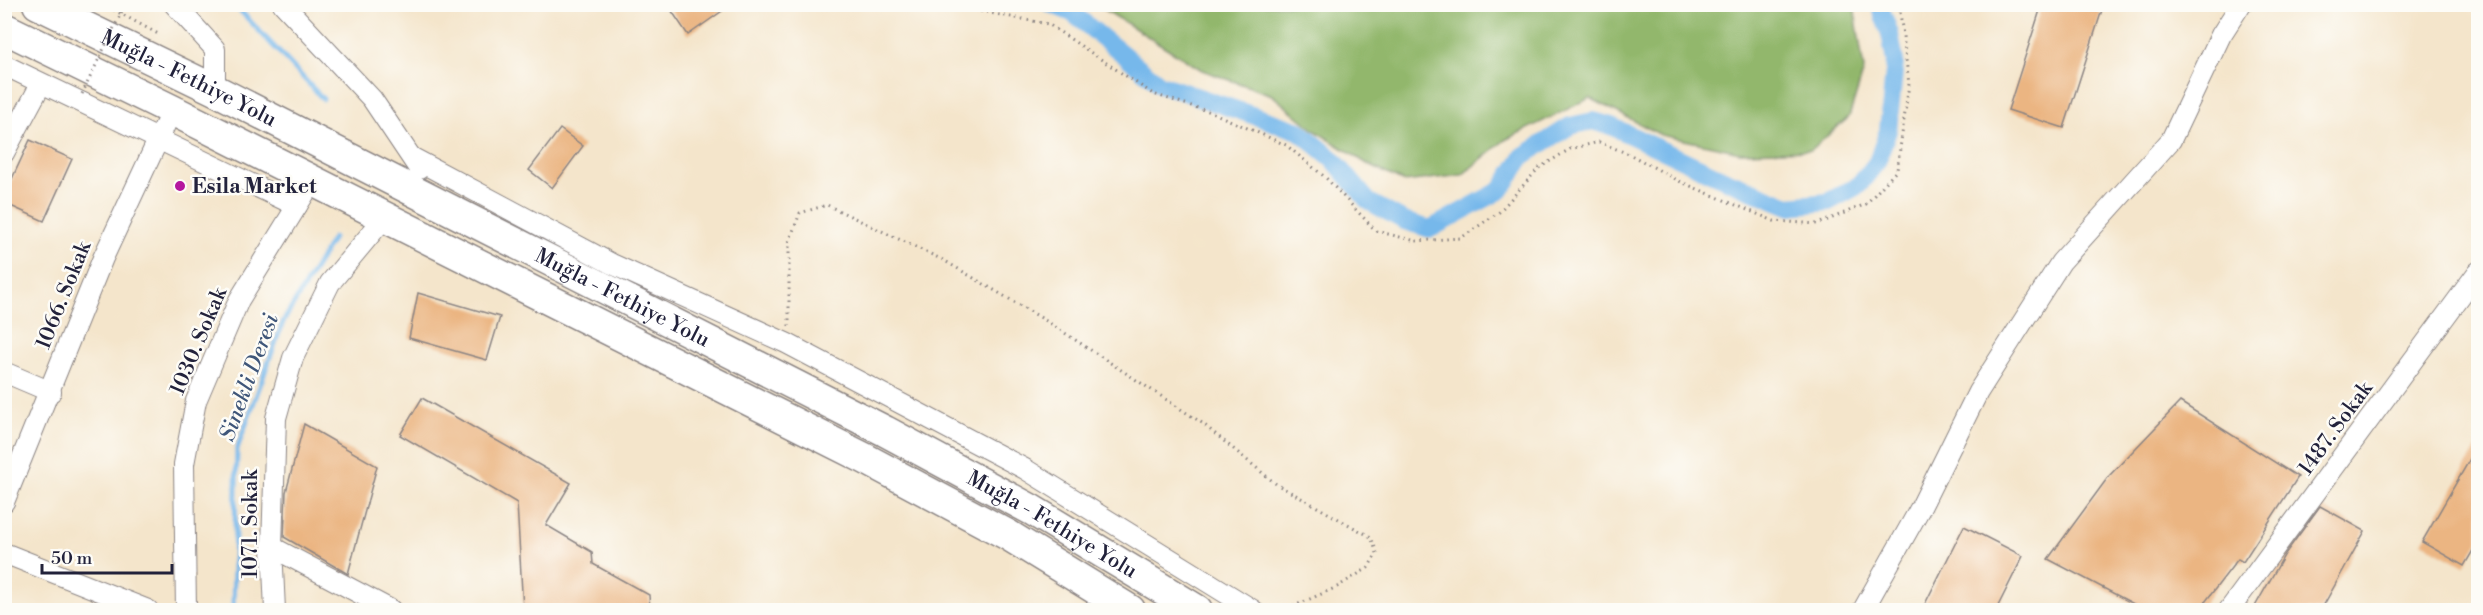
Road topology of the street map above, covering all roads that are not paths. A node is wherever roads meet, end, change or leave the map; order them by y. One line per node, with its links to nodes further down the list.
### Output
1 (38, 4): 8 (highway, Muğla - Fethiye Yolu)
2 (174, 4): 8 (street)
3 (2241, 4): 32 (street)
4 (295, 8): 12 (street)
5 (4, 28): 9 (highway, Muğla - Fethiye Yolu)
6 (4, 66): 7 (street)
7 (41, 84): 10 (street); 11 (street)
8 (215, 90): 14 (highway, Muğla - Fethiye Yolu)
9 (172, 110): 10 (street, 1066. Sokak); 13 (highway, Muğla - Fethiye Yolu)
10 (158, 139): 15 (street); 21 (street, 1066. Sokak)
11 (4, 153)
12 (412, 158): 14 (street); 18 (street)
13 (313, 180): 15 (street, 1030. Sokak); 16 (highway, Muğla - Fethiye Yolu)
14 (440, 205): 20 (highway, Muğla - Fethiye Yolu)
15 (297, 206): 26 (street, 1030. Sokak)
16 (386, 217): 23 (street, 1071. Sokak); 29 (highway, Muğla - Fethiye Yolu)
17 (2478, 272): 33 (street, 1487. Sokak)
18 (786, 342): 20 (street); 31 (street)
19 (4, 372): 21 (street)
20 (771, 373): 30 (highway, Muğla - Fethiye Yolu)
21 (51, 392): 22 (street, 1066. Sokak)
22 (4, 502)
23 (272, 547): 27 (street, 1071. Sokak); 28 (street)
24 (4, 553): 25 (street)
25 (148, 610)
26 (186, 610)
27 (274, 610)
28 (391, 610)
29 (1130, 610)
30 (1197, 610)
31 (1252, 610)
32 (1863, 610)
33 (2229, 610)

